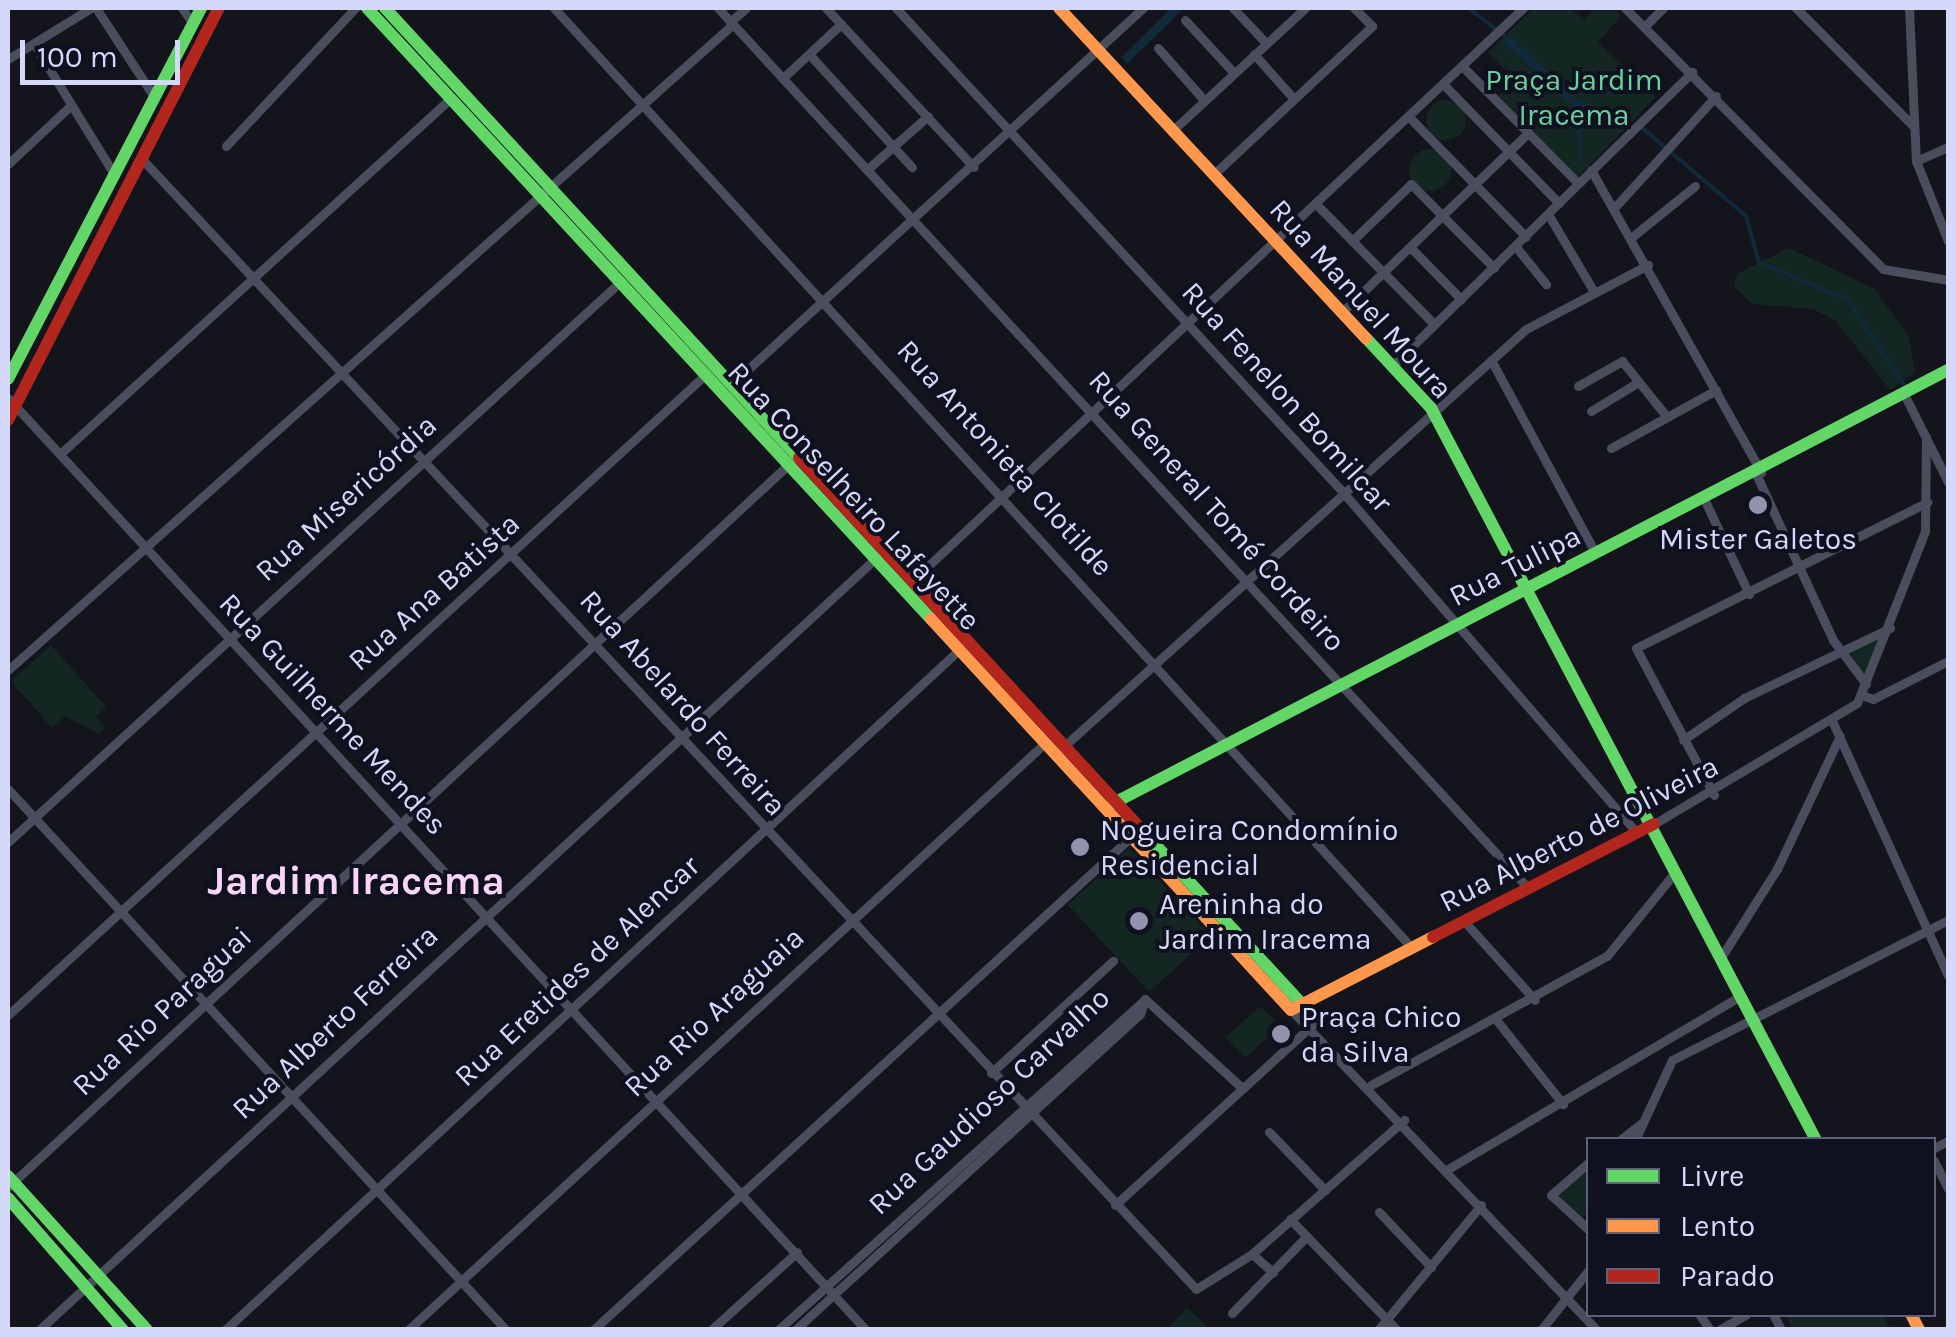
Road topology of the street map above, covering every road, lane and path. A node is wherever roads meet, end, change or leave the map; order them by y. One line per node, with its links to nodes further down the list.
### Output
1 (93, 8): 30 (street); 43 (street)
2 (182, 8): 27 (street)
3 (201, 8): 27 (street)
4 (219, 8): 59 (street)
5 (356, 8): 55 (street)
6 (367, 8): 42 (street, Rua Conselheiro Lafayette)
7 (385, 8): 42 (street, Rua Conselheiro Lafayette)
8 (554, 8): 48 (street, Rua Antonieta Clotilde)
9 (718, 8): 26 (street, Rua General Tomé Cordeiro)
10 (746, 8): 26 (street)
11 (826, 8): 28 (street)
12 (896, 8): 53 (street, Rua Fenelon Bomilcar)
13 (1059, 8): 32 (street, Rua Manuel Moura)
14 (1143, 8): 32 (street)
15 (1233, 8): 31 (street)
16 (1288, 8): 24 (street)
17 (1305, 8): 24 (street)
18 (1354, 8): 45 (street)
19 (1523, 8): 37 (street)
20 (1626, 8): 29 (street)
21 (1663, 8): 29 (street)
22 (1796, 8): 51 (street)
23 (1909, 8): 51 (street)
24 (1296, 16): 31 (street)
25 (1184, 20): 39 (street)
26 (732, 23): 40 (street, Rua General Tomé Cordeiro); 48 (street)
27 (193, 24): 43 (street)
28 (841, 24): 34 (street); 49 (street)
29 (1644, 26): 38 (street)
30 (34, 44): 36 (street); 47 (street)
31 (1266, 44): 35 (street)
32 (1099, 48): 52 (street, Rua Manuel Moura); 53 (street)
33 (1158, 48): 46 (street)
34 (809, 54): 40 (street); 56 (street)
35 (1254, 54): 39 (street); 45 (street)
36 (8, 60)
37 (1464, 68): 41 (street); 54 (street)
38 (1692, 72): 44 (street); 65 (street)
39 (1234, 73): 46 (street)
40 (784, 77): 62 (street, Rua General Tomé Cordeiro)
41 (1446, 88): 50 (street); 58 (street)
42 (456, 94): 71 (street, Rua Conselheiro Lafayette); 72 (street, Rua Conselheiro Lafayette); 89 (street)
43 (153, 95): 66 (street)
44 (1716, 96): 75 (street); 91 (street)
45 (1294, 99): 67 (street)
46 (1204, 100): 52 (street)
47 (68, 108): 61 (street); 66 (street)
48 (646, 108): 71 (street); 94 (street, Rua Antonieta Clotilde)
49 (928, 116): 56 (street); 64 (street)
50 (1412, 120): 69 (street); 74 (street)
51 (1912, 126): 60 (street)
52 (1173, 130): 67 (street, Rua Manuel Moura)
53 (1012, 131): 64 (street); 98 (street, Rua Fenelon Bomilcar)
54 (1528, 133): 58 (street); 68 (street)
55 (226, 146)
56 (894, 146): 62 (street); 63 (street)
57 (1948, 146): 60 (street)
58 (1509, 152): 69 (street); 73 (street)
59 (142, 158): 89 (street, Rua Abelardo Ferreira); 110 (street)
60 (1916, 161): 82 (street)
61 (8, 164)
62 (870, 167): 78 (street, Rua General Tomé Cordeiro)
63 (912, 167)
64 (974, 167): 78 (street)
65 (1591, 170): 68 (street); 75 (street)
66 (114, 174): 104 (street)
67 (1214, 175): 83 (street, Rua Manuel Moura)
68 (1578, 183): 73 (street)
69 (1475, 186): 77 (street); 79 (street)
70 (1695, 186): 80 (street)
71 (553, 189): 72 (street); 90 (street, Rua Conselheiro Lafayette)
72 (538, 198): 90 (street, Rua Conselheiro Lafayette); 101 (street)
73 (1559, 203): 76 (street)
74 (1319, 206): 81 (street); 83 (street)
75 (1615, 207): 80 (street)
76 (1548, 214): 79 (street); 93 (street)
77 (1443, 216): 81 (street); 84 (street); 87 (street)
78 (919, 217): 94 (street); 113 (street, Rua General Tomé Cordeiro)
79 (1526, 237): 85 (street)
80 (1632, 237): 86 (street)
81 (1352, 240): 88 (street)
82 (1948, 241)
83 (1279, 244): 96 (street, Rua Manuel Moura); 98 (street)
84 (1410, 247): 88 (street); 95 (street)
85 (1516, 247): 87 (street); 92 (street)
86 (1648, 265): 93 (street); 108 (street)
87 (1494, 268): 95 (street)
88 (1384, 273): 96 (street); 97 (street)
89 (256, 277): 101 (street, Rua Abelardo Ferreira); 118 (street)
90 (626, 277): 102 (street, Rua Conselheiro Lafayette); 119 (street, Rua Misericórdia)
91 (1948, 280)
92 (1546, 284)
93 (1593, 290): 99 (street)
94 (827, 299): 105 (street); 124 (street, Rua Antonieta Clotilde)
95 (1461, 299): 97 (street)
96 (1342, 312): 100 (street, Rua Manuel Moura)
97 (1434, 324): 100 (street)
98 (1193, 326): 113 (street); 123 (street, Rua Fenelon Bomilcar)
99 (1491, 360): 111 (street); 128 (street)
100 (1392, 366): 111 (street, Rua Manuel Moura)
101 (338, 369): 119 (street, Rua Abelardo Ferreira); 127 (street)
102 (710, 370): 105 (street, Rua Conselheiro Lafayette); 120 (street, Rua Conselheiro Lafayette); 130 (street, Rua Ana Batista)
103 (1948, 370): 109 (street, Rua Tulipa)
104 (8, 380)
105 (733, 383): 129 (street, Rua Conselheiro Lafayette)
106 (1634, 384): 107 (street); 112 (street); 114 (street)
107 (1578, 386)
108 (1716, 390): 114 (street); 121 (street)
109 (1904, 394): 116 (street); 121 (street, Rua Tulipa)
110 (11, 401): 115 (street); 118 (street, Rua Guilherme Mendes)
111 (1431, 408): 123 (street); 134 (street, Rua Manuel Moura)
112 (1591, 410)
113 (1098, 416): 124 (street); 132 (street, Rua General Tomé Cordeiro)
114 (1667, 417): 117 (street)
115 (8, 420)
116 (1926, 437): 122 (street); 126 (street)
117 (1612, 448)
118 (60, 454): 127 (street, Rua Guilherme Mendes)
119 (428, 460): 130 (street, Rua Abelardo Ferreira); 138 (street, Rua Misericórdia)
120 (790, 463): 129 (street, Rua Conselheiro Lafayette); 139 (street, Rua Rio Paraguai)
121 (1758, 473): 125 (street, Rua Tulipa); 131 (street)
122 (1948, 482)
123 (1341, 490): 132 (street); 136 (street, Rua Fenelon Bomilcar)
124 (1008, 500): 133 (street); 143 (street, Rua Antonieta Clotilde)
125 (1705, 501): 128 (street, Rua Tulipa); 135 (street)
126 (1928, 502): 131 (street); 137 (street)
127 (145, 548): 138 (street, Rua Guilherme Mendes); 144 (street)
128 (1595, 552): 134 (street, Rua Tulipa)
129 (882, 553): 133 (street, Rua Conselheiro Lafayette); 151 (street, Rua Alberto Ferreira)
130 (513, 554): 139 (street, Rua Abelardo Ferreira); 149 (street, Rua Ana Batista)
131 (1799, 566): 135 (street); 141 (street)
132 (1249, 578): 143 (street); 146 (street, Rua General Tomé Cordeiro)
133 (910, 583): 140 (street, Rua Conselheiro Lafayette); 152 (street, Rua Conselheiro Lafayette)
134 (1529, 587): 136 (street, Rua Tulipa); 161 (street, Rua Manuel Moura)
135 (1749, 594): 153 (street)
136 (1452, 627): 146 (street, Rua Tulipa); 162 (street, Rua Fenelon Bomilcar)
137 (1890, 628): 141 (street); 145 (street)
138 (228, 637): 149 (street, Rua Guilherme Mendes); 159 (street, Rua Misericórdia)
139 (597, 646): 151 (street, Rua Abelardo Ferreira); 160 (street, Rua Rio Paraguai)
140 (961, 648): 152 (street, Rua Conselheiro Lafayette); 163 (street, Rua Eretides de Alencar)
141 (1841, 651): 145 (street); 153 (street)
142 (1948, 660): 147 (street)
143 (1158, 662): 154 (street, Rua Antonieta Clotilde); 155 (street)
144 (8, 670)
145 (1866, 684): 147 (street)
146 (1344, 688): 154 (street, Rua Tulipa); 167 (street, Rua General Tomé Cordeiro)
147 (1861, 695): 148 (street, Rua Alberto de Oliveira)
148 (1833, 723): 150 (street); 157 (street, Rua Alberto de Oliveira)
149 (317, 732): 160 (street, Rua Guilherme Mendes); 168 (street, Rua Ana Batista)
150 (1840, 736): 173 (street); 175 (street)
151 (681, 737): 163 (street, Rua Abelardo Ferreira); 169 (street, Rua Alberto Ferreira)
152 (1051, 737): 155 (street, Rua Conselheiro Lafayette); 170 (street, Rua Rio Araguaia)
153 (1683, 740): 157 (street)
154 (1230, 742): 158 (street, Rua Tulipa); 174 (street, Rua Antonieta Clotilde)
155 (1061, 749): 158 (street, Rua Conselheiro Lafayette)
156 (8, 789): 159 (street)
157 (1714, 795): 161 (street, Rua Alberto de Oliveira)
158 (1111, 804): 164 (street, Rua Conselheiro Lafayette)
159 (33, 818): 165 (street, Rua Misericórdia); 168 (street)
160 (402, 824): 169 (street, Rua Guilherme Mendes); 181 (street, Rua Rio Paraguai)
161 (1654, 824): 162 (street, Rua Alberto de Oliveira); 166 (street, Rua Manuel Moura)
162 (1632, 828): 167 (street, Rua Alberto de Oliveira)
163 (764, 830): 170 (street, Rua Abelardo Ferreira); 182 (street, Rua Eretides de Alencar)
164 (1137, 832): 183 (street, Rua Conselheiro Lafayette); 184 (street)
165 (8, 842)
166 (1676, 872): 175 (street, Rua Manuel Moura); 180 (street)
167 (1528, 888): 172 (street, Rua Alberto de Oliveira)
168 (120, 912): 181 (street); 185 (street, Rua Ana Batista)
169 (486, 917): 182 (street, Rua Guilherme Mendes); 193 (street, Rua Alberto Ferreira)
170 (849, 920): 184 (street, Rua Abelardo Ferreira); 194 (street, Rua Rio Araguaia)
171 (1948, 920): 173 (street)
172 (1464, 921): 174 (street, Rua Alberto de Oliveira); 180 (street)
173 (1925, 932): 177 (street); 186 (street)
174 (1412, 948): 183 (street, Rua Alberto de Oliveira)
175 (1720, 959): 178 (street, Rua Manuel Moura)
176 (1113, 961): 190 (street)
177 (1948, 975)
178 (1740, 996): 186 (street, Rua Manuel Moura); 188 (street)
179 (1145, 999): 192 (street); 196 (street, Rua Gaudioso Carvalho); 197 (street, Rua Gaudioso Carvalho)
180 (1535, 1000): 187 (street)
181 (206, 1004): 193 (street); 207 (street, Rua Rio Paraguai)
182 (572, 1008): 194 (street, Rua Guilherme Mendes); 208 (street, Rua Eretides de Alencar)
183 (1303, 1013): 191 (street, Rua Conselheiro Lafayette); 192 (street)
184 (937, 1014): 190 (street, Rua Abelardo Ferreira); 211 (street)
185 (8, 1015)
186 (1751, 1016): 189 (street); 203 (street, Rua Manuel Moura)
187 (1498, 1022): 191 (street); 195 (street)
188 (1662, 1044): 189 (street); 195 (street)
189 (1672, 1060): 199 (street)
190 (992, 1073): 196 (street, Rua Abelardo Ferreira)
191 (1371, 1085): 198 (street, Rua Conselheiro Lafayette)
192 (1242, 1087): 213 (street)
193 (290, 1098): 208 (street); 224 (street, Rua Alberto Ferreira)
194 (656, 1099): 211 (street, Rua Guilherme Mendes); 225 (street, Rua Rio Araguaia)
195 (1563, 1104): 206 (street)
196 (1022, 1106): 197 (street, Rua Abelardo Ferreira); 226 (street, Rua Gaudioso Carvalho)
197 (1031, 1115): 213 (street, Rua Abelardo Ferreira); 228 (street, Rua Gaudioso Carvalho)
198 (1404, 1120): 206 (street, Rua Conselheiro Lafayette); 210 (street)
199 (1646, 1120): 201 (street); 202 (street)
200 (1269, 1132): 210 (street)
201 (1624, 1137)
202 (1637, 1137)
203 (1814, 1137)
204 (1586, 1165): 217 (street)
205 (1936, 1165): 209 (street)
206 (1448, 1169): 214 (street, Rua Conselheiro Lafayette)
207 (10, 1182): 224 (street)
208 (377, 1188): 225 (street); 236 (street, Rua Eretides de Alencar)
209 (1948, 1189)
210 (1325, 1190): 216 (street)
211 (741, 1192): 219 (street, Rua Guilherme Mendes); 239 (street)
212 (8, 1198): 227 (street)
213 (1114, 1205): 220 (street, Rua Abelardo Ferreira)
214 (1482, 1205): 221 (street); 229 (street, Rua Conselheiro Lafayette)
215 (1378, 1212): 221 (street)
216 (1290, 1219): 218 (street); 220 (street)
217 (1586, 1224)
218 (1307, 1236): 222 (street); 232 (street)
219 (797, 1252): 226 (street, Rua Guilherme Mendes); 240 (street)
220 (1252, 1254): 222 (street)
221 (1431, 1267): 232 (street)
222 (1273, 1272): 230 (street)
223 (1586, 1274): 229 (street)
224 (98, 1275): 227 (street, Rua Alberto Ferreira); 235 (street)
225 (461, 1280): 237 (street, Rua Rio Araguaia); 238 (street)
226 (826, 1284): 228 (street, Rua Guilherme Mendes); 241 (street, Rua Gaudioso Carvalho)
227 (84, 1287): 233 (street, Rua Alberto Ferreira); 234 (street)
228 (834, 1293): 242 (street, Rua Gaudioso Carvalho); 243 (street, Rua Guilherme Mendes)
229 (1567, 1298): 246 (street); 247 (street, Rua Conselheiro Lafayette)
230 (1232, 1313)
231 (1742, 1317): 248 (street)
232 (1387, 1319): 244 (street); 245 (street)
233 (39, 1330)
234 (123, 1330)
235 (147, 1330)
236 (225, 1330)
237 (408, 1330)
238 (506, 1330)
239 (593, 1330)
240 (711, 1330)
241 (778, 1330)
242 (795, 1330)
243 (866, 1330)
244 (1378, 1330)
245 (1397, 1330)
246 (1541, 1330)
247 (1597, 1330)
248 (1719, 1330)

